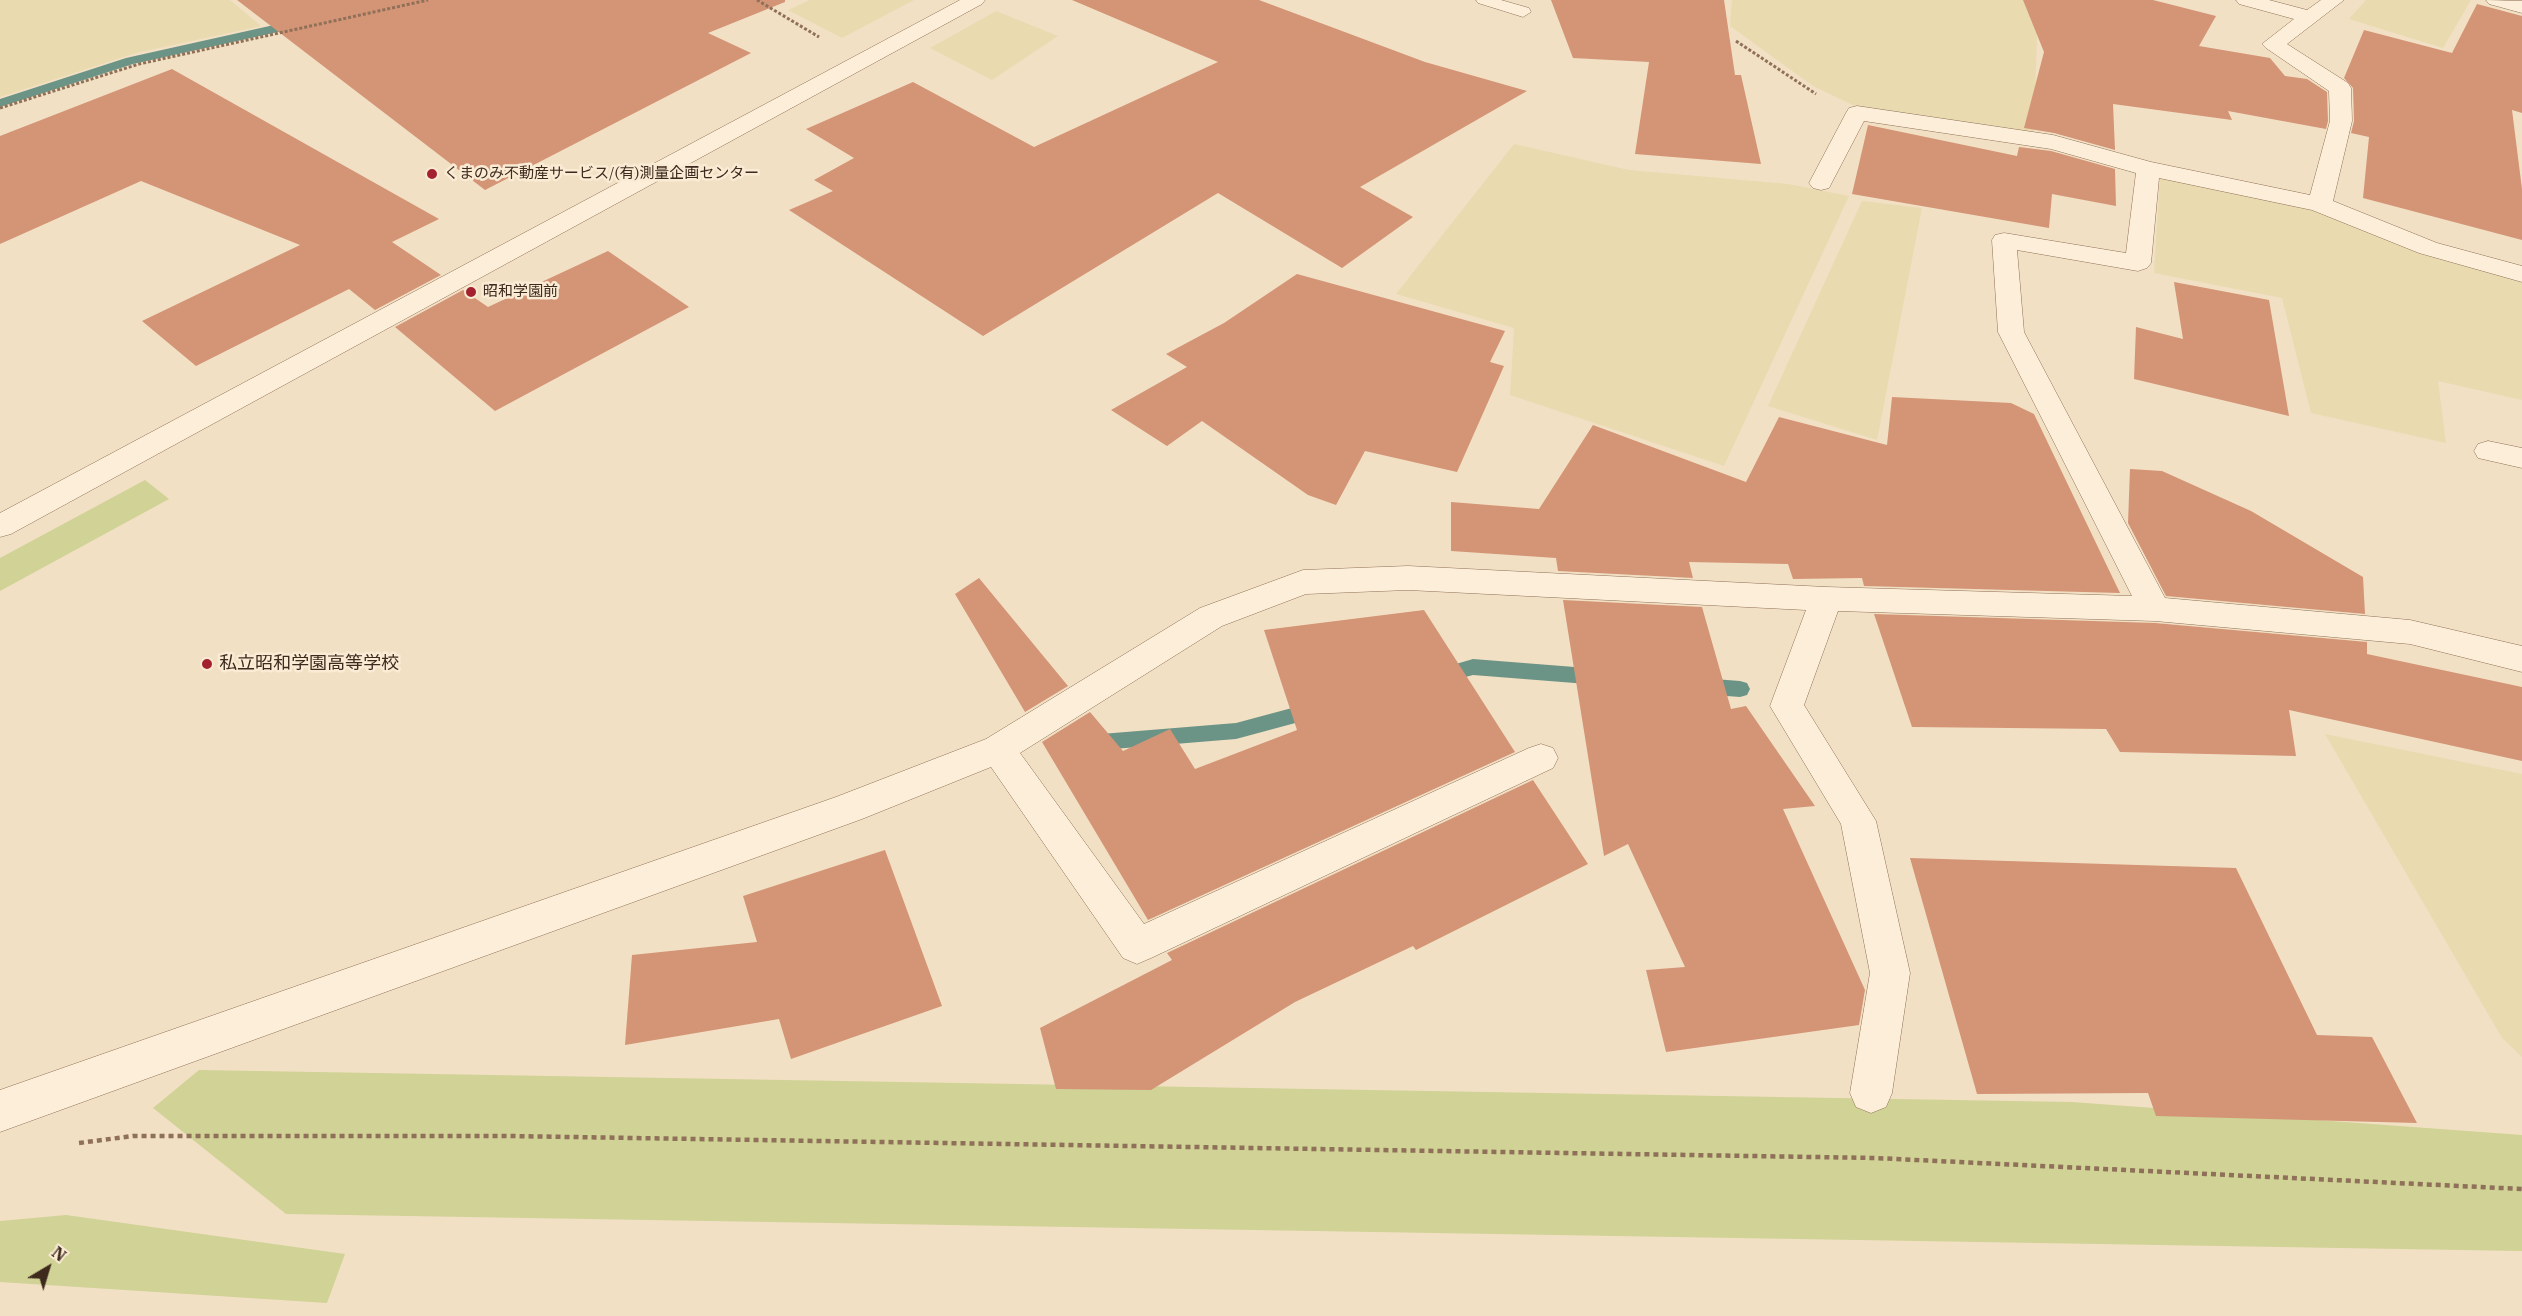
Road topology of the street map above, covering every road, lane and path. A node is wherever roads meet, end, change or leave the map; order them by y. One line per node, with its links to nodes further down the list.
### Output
1 (428, 0): 13 (path)
2 (758, 0): 12 (path)
3 (975, 0): 12 (street)
4 (1484, 0): 9 (lane)
5 (2246, 0): 10 (street)
6 (2334, 0): 10 (street)
7 (2496, 0): 8 (street)
8 (2522, 7)
9 (1523, 12)
10 (2310, 17): 17 (street)
11 (1736, 41): 14 (path)
12 (862, 62): 21 (street)
13 (0, 108)
14 (1857, 113): 15 (street); 16 (street)
15 (2148, 169): 17 (street); 23 (street)
16 (1821, 183)
17 (2320, 204): 18 (street)
18 (2522, 274)
19 (2488, 451): 20 (street)
20 (2522, 458)
21 (0, 526)
22 (1827, 599): 23 (street); 25 (street); 27 (street)
23 (2155, 609): 24 (street)
24 (2522, 658)
25 (998, 749): 26 (street); 28 (street)
26 (1541, 758)
27 (1871, 1093)
28 (0, 1111)
29 (133, 1136): 30 (path)
30 (2522, 1189)

